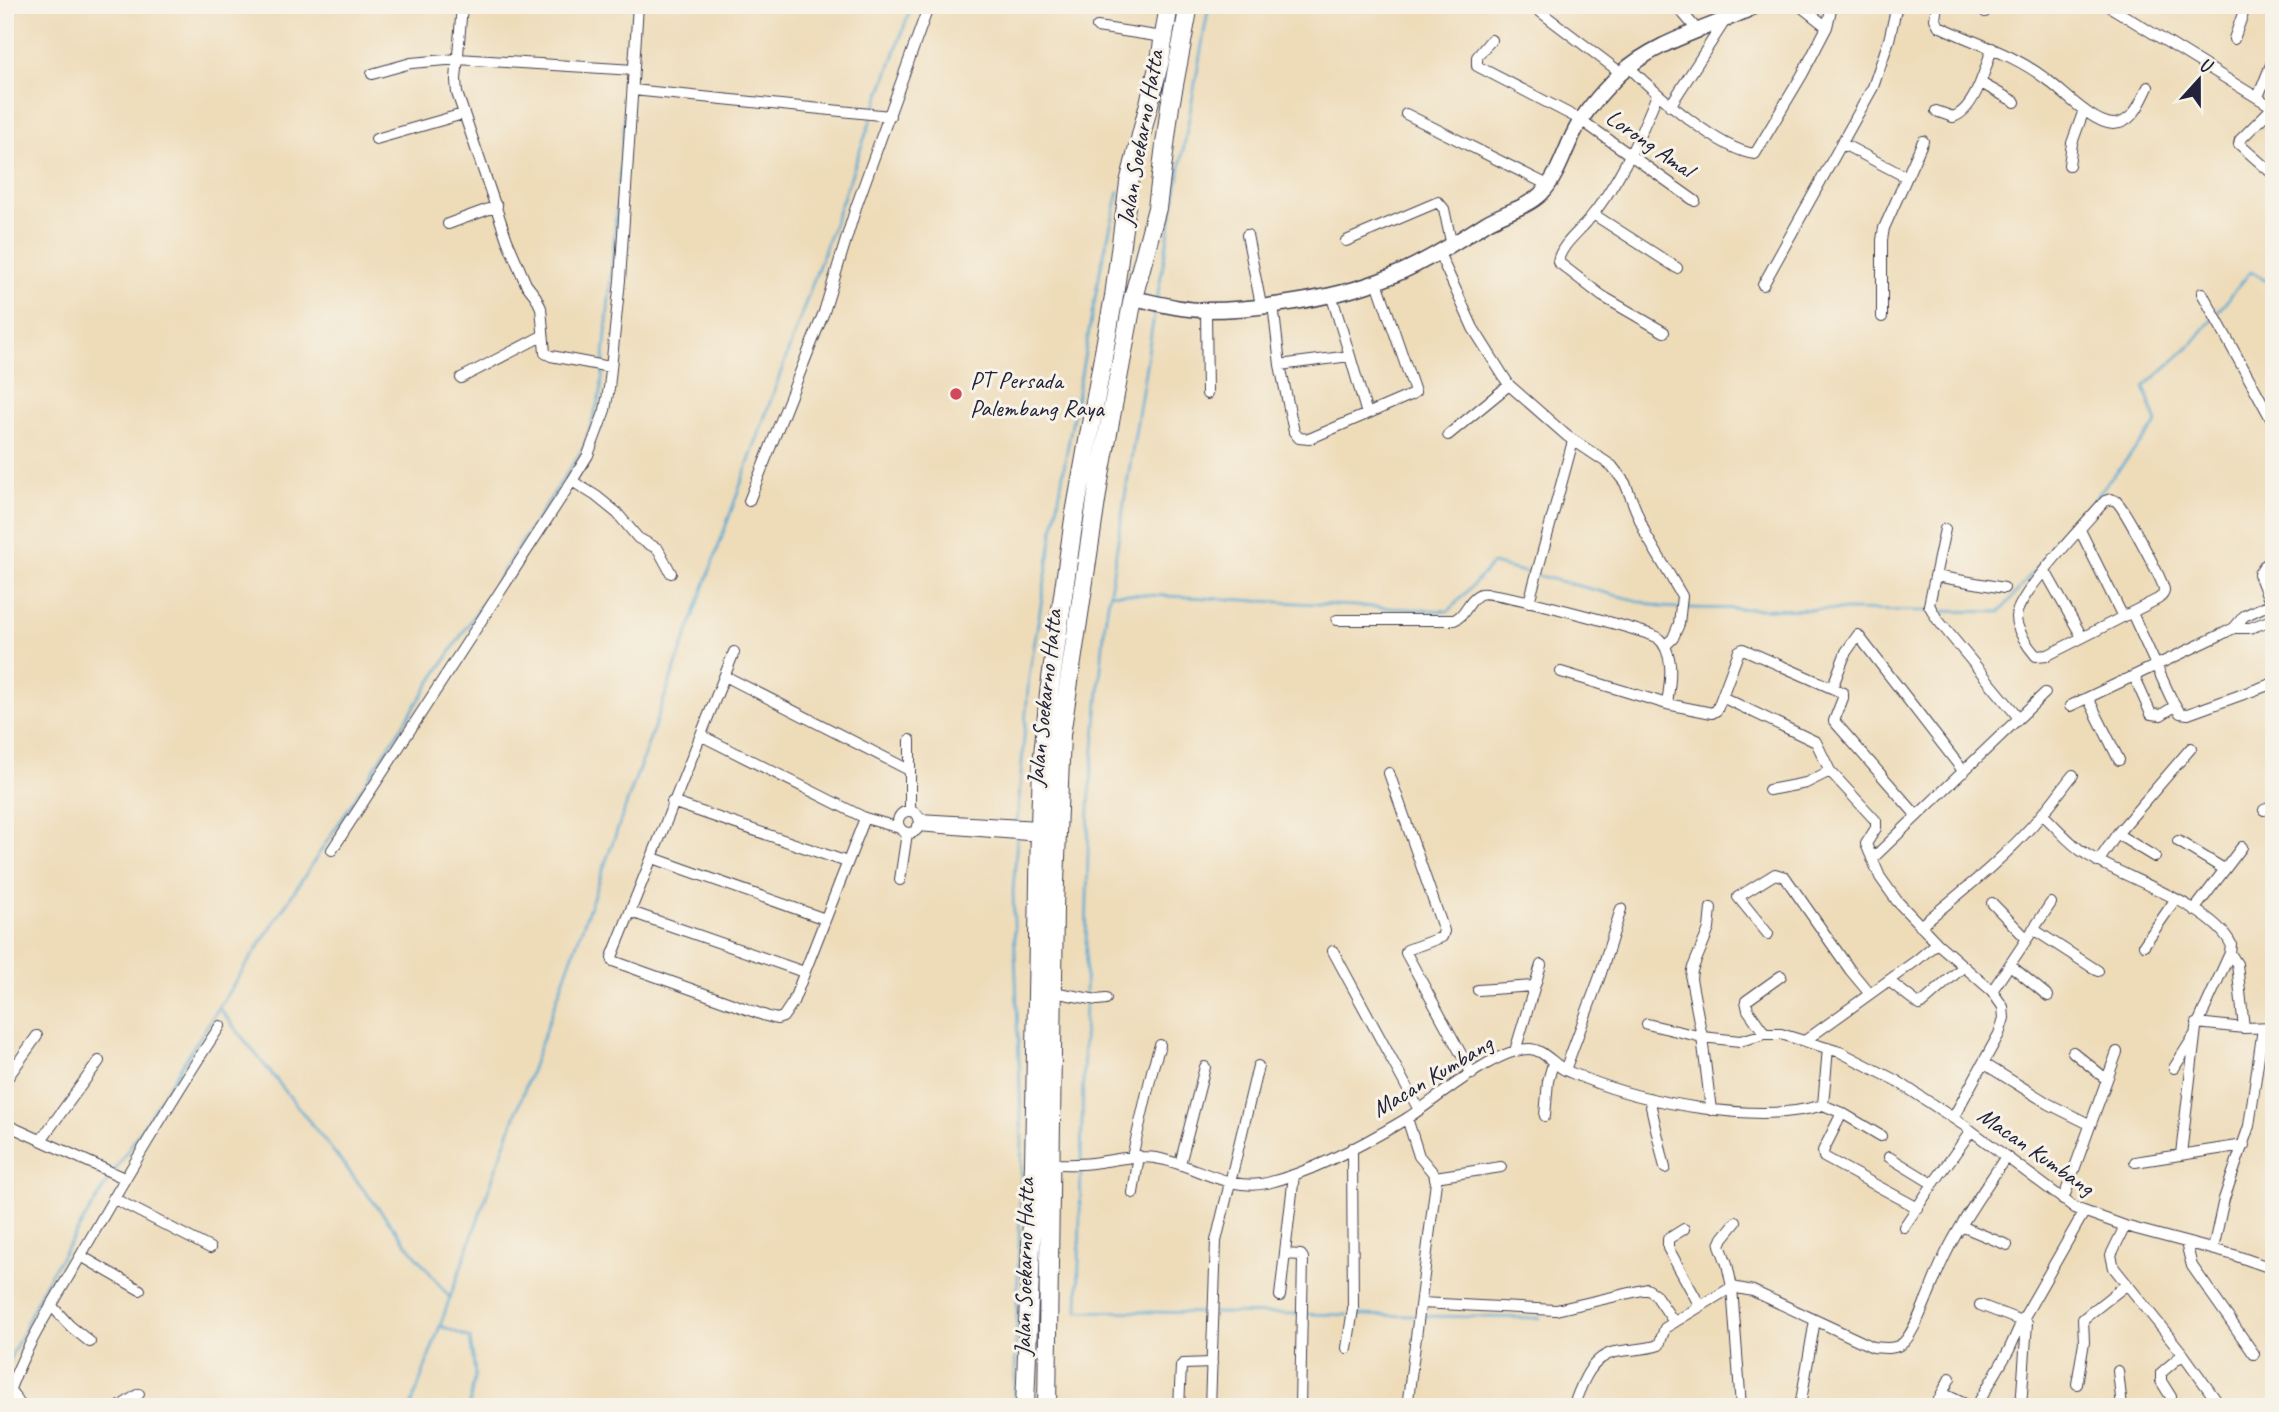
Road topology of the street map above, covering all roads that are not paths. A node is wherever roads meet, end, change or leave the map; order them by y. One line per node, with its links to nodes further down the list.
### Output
1 (462, 5): 24 (street)
2 (638, 5): 25 (street)
3 (929, 5): 40 (street)
4 (1169, 5): 19 (highway, Jalan Soekarno Hatta)
5 (1189, 5): 62 (highway, Jalan Soekarno Hatta)
6 (1534, 5): 26 (street)
7 (1676, 5): 18 (street)
8 (1758, 5): 15 (street)
9 (1799, 5): 17 (street)
10 (1832, 5): 17 (street)
11 (1897, 5): 44 (street)
12 (1937, 5): 22 (street)
13 (2106, 5): 32 (street)
14 (2246, 5): 20 (street)
15 (1726, 19): 18 (street); 34 (street)
16 (1097, 27): 19 (street)
17 (1826, 27): 34 (street)
18 (1698, 31): 26 (street)
19 (1163, 37): 96 (highway, Jalan Soekarno Hatta)
20 (2234, 39)
21 (1491, 40): 41 (street, Lorong Amal)
22 (1992, 48): 28 (street); 36 (street)
23 (2274, 57): 32 (street)
24 (458, 59): 25 (street); 27 (street); 38 (street)
25 (632, 70): 30 (street)
26 (1625, 70): 31 (street); 41 (street)
27 (372, 74)
28 (1981, 83): 33 (street); 37 (street)
29 (2148, 87): 36 (street)
30 (633, 90): 40 (street); 70 (street)
31 (1657, 95): 34 (street); 45 (street)
32 (2258, 97): 35 (street)
33 (2015, 102)
34 (1670, 106)
35 (2274, 107): 47 (street)
36 (2084, 110): 46 (street)
37 (1936, 111)
38 (463, 114): 42 (street); 51 (street)
39 (1406, 114): 49 (street)
40 (887, 116): 79 (street)
41 (1581, 120): 45 (street, Lorong Amal); 49 (street)
42 (376, 139)
43 (1923, 141): 48 (street)
44 (1841, 143): 48 (street); 59 (street)
45 (1631, 155): 50 (street, Lorong Amal); 52 (street)
46 (2069, 164)
47 (2274, 175)
48 (1906, 177): 65 (street)
49 (1548, 185): 56 (street)
50 (1695, 201)
51 (497, 206): 53 (street); 67 (street)
52 (1593, 214): 57 (street); 66 (street)
53 (448, 225)
54 (1247, 236): 63 (street)
55 (1346, 241): 56 (street)
56 (1446, 249): 58 (street); 72 (street)
57 (1677, 268)
58 (1377, 282): 61 (street); 74 (street)
59 (1763, 285)
60 (2202, 293): 75 (street)
61 (1331, 294): 63 (street); 68 (street)
62 (1139, 299): 64 (street); 96 (highway, Jalan Soekarno Hatta)
63 (1267, 305): 64 (street); 69 (street)
64 (1206, 310): 73 (street)
65 (1882, 317)
66 (1664, 332)
67 (542, 336): 70 (street); 71 (street)
68 (1350, 356): 69 (street); 74 (street)
69 (1280, 365): 74 (street)
70 (608, 367): 78 (street)
71 (461, 378)
72 (1509, 385): 76 (street); 77 (street)
73 (1207, 394)
74 (1367, 414)
75 (2274, 424)
76 (1448, 435)
77 (1573, 441): 87 (street); 94 (street)
78 (572, 481): 84 (street); 131 (street)
79 (749, 501)
80 (1945, 529): 85 (street)
81 (2080, 530): 83 (street); 89 (street); 89 (street)
82 (2274, 560): 88 (street)
83 (2045, 571): 93 (street); 93 (street)
84 (671, 573)
85 (1935, 576): 86 (street); 109 (street)
86 (2004, 588)
87 (1530, 602): 91 (street); 94 (street)
88 (2272, 608): 92 (street)
89 (2127, 615): 93 (street); 97 (street)
90 (2274, 619): 92 (street)
91 (1337, 620)
92 (2234, 628): 97 (street)
93 (2082, 637)
94 (1665, 646): 106 (street)
95 (734, 652): 99 (street)
96 (1062, 665): 127 (highway, Jalan Soekarno Hatta); 165 (highway, Jalan Soekarno Hatta)
97 (2157, 665): 100 (street); 108 (street)
98 (1561, 672): 106 (street)
99 (725, 676): 110 (street); 114 (street)
100 (2134, 676): 105 (street); 108 (street)
101 (2274, 683): 108 (street)
102 (1832, 688): 104 (street); 116 (street); 123 (street)
103 (2045, 693): 109 (street)
104 (1721, 697): 106 (street); 115 (street)
105 (2088, 698): 107 (street); 113 (street)
106 (1667, 704)
107 (2070, 706)
108 (2175, 706)
109 (2019, 718): 116 (street)
110 (702, 736): 120 (street); 124 (street)
111 (910, 740): 114 (street)
112 (2191, 748): 128 (street)
113 (2119, 760)
114 (909, 770): 121 (street)
115 (1830, 771): 119 (street); 132 (street)
116 (1964, 772): 123 (street)
117 (1389, 773): 191 (street)
118 (2073, 775): 122 (street)
119 (1769, 790)
120 (672, 802): 134 (street); 135 (street)
121 (910, 811): 125 (street); 126 (street)
122 (2042, 814): 136 (street); 147 (street)
123 (1917, 816): 132 (street)
124 (865, 818): 126 (street); 135 (street)
125 (918, 822): 126 (street); 127 (street)
126 (904, 830): 138 (street)
127 (1034, 831): 265 (highway, Jalan Soekarno Hatta)
128 (2117, 834): 133 (street); 136 (street)
129 (2178, 841): 137 (street)
130 (2242, 847): 137 (street)
131 (332, 850)
132 (1870, 855): 147 (street)
133 (2155, 857)
134 (653, 858): 145 (street); 146 (street)
135 (847, 862): 146 (street)
136 (2098, 862): 139 (street)
137 (2224, 869): 144 (street)
138 (900, 880)
139 (2175, 900): 144 (street); 152 (street)
140 (1992, 903): 150 (street)
141 (2051, 903): 148 (street)
142 (1711, 908): 177 (street)
143 (1621, 909): 190 (street)
144 (2194, 910): 154 (street)
145 (631, 912): 159 (street); 159 (street)
146 (825, 919): 159 (street)
147 (1920, 926): 151 (street)
148 (2034, 929): 150 (street); 158 (street)
149 (1768, 934): 166 (street)
150 (2027, 939): 156 (street)
151 (1937, 943): 157 (street); 161 (street)
152 (2144, 945)
153 (1333, 951): 196 (street)
154 (2230, 953): 169 (street); 172 (street)
155 (1541, 965): 162 (street)
156 (2010, 965): 164 (street); 167 (street)
157 (1963, 967): 161 (street); 164 (street)
158 (2098, 971)
159 (804, 972)
160 (1781, 976): 174 (street)
161 (1889, 981): 166 (street)
162 (1533, 986): 163 (street); 181 (street)
163 (1478, 990)
164 (1992, 991): 186 (street)
165 (1053, 992): 168 (street); 214 (highway, Jalan Soekarno Hatta)
166 (1870, 994): 178 (street)
167 (2048, 996)
168 (1106, 999)
169 (2197, 1023): 172 (street); 175 (street)
170 (1647, 1024): 177 (street, Macan Kumbang)
171 (220, 1026): 219 (street)
172 (2244, 1028): 173 (street)
173 (2268, 1028): 207 (street)
174 (1765, 1034): 177 (street, Macan Kumbang); 178 (street, Macan Kumbang)
175 (2195, 1035): 189 (street); 209 (street)
176 (37, 1036): 193 (street)
177 (1702, 1037): 197 (street)
178 (1806, 1041): 180 (street, Macan Kumbang)
179 (1160, 1045): 210 (street)
180 (1828, 1048): 195 (street); 201 (street, Macan Kumbang)
181 (1515, 1051): 185 (street, Macan Kumbang); 191 (street, Macan Kumbang)
182 (2073, 1052): 192 (street)
183 (2117, 1052): 192 (street)
184 (99, 1061): 206 (street)
185 (1553, 1063): 190 (street, Macan Kumbang); 199 (street)
186 (1983, 1063): 201 (street); 203 (street)
187 (1258, 1066): 221 (street)
188 (1205, 1067): 215 (street)
189 (2174, 1068)
190 (1565, 1070): 194 (street, Macan Kumbang)
191 (1472, 1074): 196 (street, Macan Kumbang)
192 (2106, 1079): 203 (street)
193 (5, 1081)
194 (1649, 1098): 197 (street, Macan Kumbang); 217 (street)
195 (1823, 1105): 197 (street, Macan Kumbang); 198 (street)
196 (1419, 1110): 200 (street, Macan Kumbang)
197 (1711, 1110)
198 (1842, 1113): 205 (street); 226 (street)
199 (1545, 1116)
200 (1407, 1118): 208 (street, Macan Kumbang); 220 (street)
201 (1953, 1118): 204 (street, Macan Kumbang)
202 (5, 1124): 206 (street)
203 (2089, 1124): 225 (street)
204 (1971, 1131): 212 (street, Macan Kumbang); 222 (street)
205 (1881, 1136)
206 (41, 1140): 219 (street)
207 (2244, 1145): 209 (street); 236 (street)
208 (1352, 1148): 218 (street, Macan Kumbang); 252 (street)
209 (2181, 1154): 213 (street)
210 (1135, 1156): 214 (street, Macan Kumbang); 215 (street, Macan Kumbang); 223 (street)
211 (1889, 1157): 222 (street)
212 (2005, 1158): 225 (street, Macan Kumbang); 229 (street)
213 (2134, 1162)
214 (1050, 1164): 266 (highway, Jalan Soekarno Hatta)
215 (1180, 1164): 221 (street, Macan Kumbang)
216 (1501, 1167): 220 (street)
217 (1665, 1168)
218 (1294, 1175): 221 (street, Macan Kumbang); 237 (street)
219 (120, 1177): 224 (street)
220 (1435, 1177): 247 (street)
221 (1230, 1182): 255 (street)
222 (1933, 1184): 226 (street)
223 (1133, 1193)
224 (113, 1198): 235 (street); 238 (street)
225 (2063, 1200): 227 (street, Macan Kumbang)
226 (1918, 1208): 231 (street)
227 (2084, 1212): 230 (street, Macan Kumbang); 248 (street)
228 (1737, 1222): 241 (street)
229 (1961, 1226): 234 (street); 249 (street)
230 (2125, 1226): 233 (street, Macan Kumbang); 240 (street)
231 (1904, 1227)
232 (1685, 1228): 246 (street)
233 (2186, 1243): 236 (street, Macan Kumbang); 254 (street)
234 (2007, 1245)
235 (210, 1248)
236 (2213, 1249): 239 (street, Macan Kumbang)
237 (1285, 1254): 243 (street); 269 (street)
238 (80, 1256): 242 (street); 245 (street)
239 (2273, 1265)
240 (2126, 1285): 253 (street); 258 (street)
241 (1732, 1287): 246 (street); 249 (street); 272 (street)
242 (140, 1290)
243 (1280, 1296)
244 (1980, 1304): 248 (street)
245 (51, 1305): 251 (street); 259 (street)
246 (1700, 1306): 250 (street)
247 (1420, 1310): 250 (street); 270 (street)
248 (2023, 1319): 275 (street); 276 (street)
249 (1815, 1320): 273 (street)
250 (1674, 1322): 271 (street)
251 (90, 1342)
252 (1347, 1348)
253 (2183, 1354): 278 (street); 279 (street)
254 (2254, 1354)
255 (1212, 1363): 267 (street); 268 (street)
256 (2118, 1371): 277 (street)
257 (1950, 1378): 260 (street)
258 (2077, 1384)
259 (7, 1386): 262 (street); 263 (street)
260 (1942, 1393): 274 (street); 275 (street)
261 (139, 1394): 264 (street)
262 (5, 1403)
263 (22, 1407)
264 (119, 1407)
265 (1025, 1407)
266 (1047, 1407)
267 (1179, 1407)
268 (1210, 1407)
269 (1300, 1407)
270 (1407, 1407)
271 (1573, 1407)
272 (1741, 1407)
273 (1800, 1407)
274 (1934, 1407)
275 (1974, 1407)
276 (2021, 1407)
277 (2122, 1407)
278 (2165, 1407)
279 (2221, 1407)

